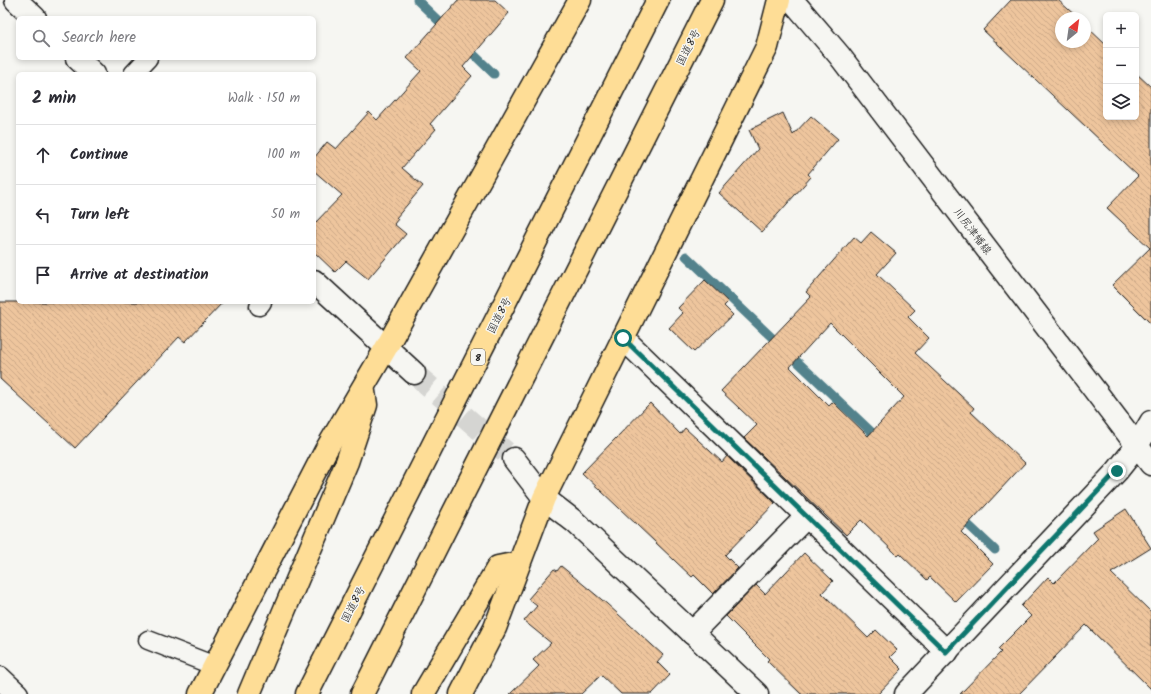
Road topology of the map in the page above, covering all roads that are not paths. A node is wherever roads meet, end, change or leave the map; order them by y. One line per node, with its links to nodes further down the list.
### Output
1 (16, 0): 7 (street)
2 (580, 0): 14 (highway)
3 (658, 0): 32 (highway, 国道8号 / 8)
4 (712, 0): 33 (highway, 国道8号)
5 (779, 0): 13 (highway)
6 (792, 0): 18 (street, 川尻津幡線)
7 (33, 16)
8 (79, 60): 10 (street)
9 (146, 60): 11 (lane)
10 (92, 72)
11 (135, 72)
12 (316, 283): 14 (street)
13 (623, 338): 21 (highway); 22 (street)
14 (386, 348): 15 (street); 16 (highway)
15 (414, 373)
16 (363, 387): 27 (highway); 31 (highway)
17 (1151, 422): 18 (street)
18 (1137, 446): 20 (street, 川尻津幡線); 26 (street)
19 (514, 459): 21 (street)
20 (1151, 464)
21 (544, 498): 23 (highway); 24 (street)
22 (807, 516): 24 (street); 26 (street)
23 (518, 563): 34 (highway); 35 (highway)
24 (692, 633): 36 (street)
25 (148, 640): 27 (lane)
26 (946, 652): 37 (street)
27 (215, 666): 30 (highway)
28 (0, 678): 29 (street)
29 (17, 694)
30 (200, 694)
31 (249, 694)
32 (307, 694)
33 (362, 694)
34 (423, 694)
35 (461, 694)
36 (757, 694)
37 (906, 694)

